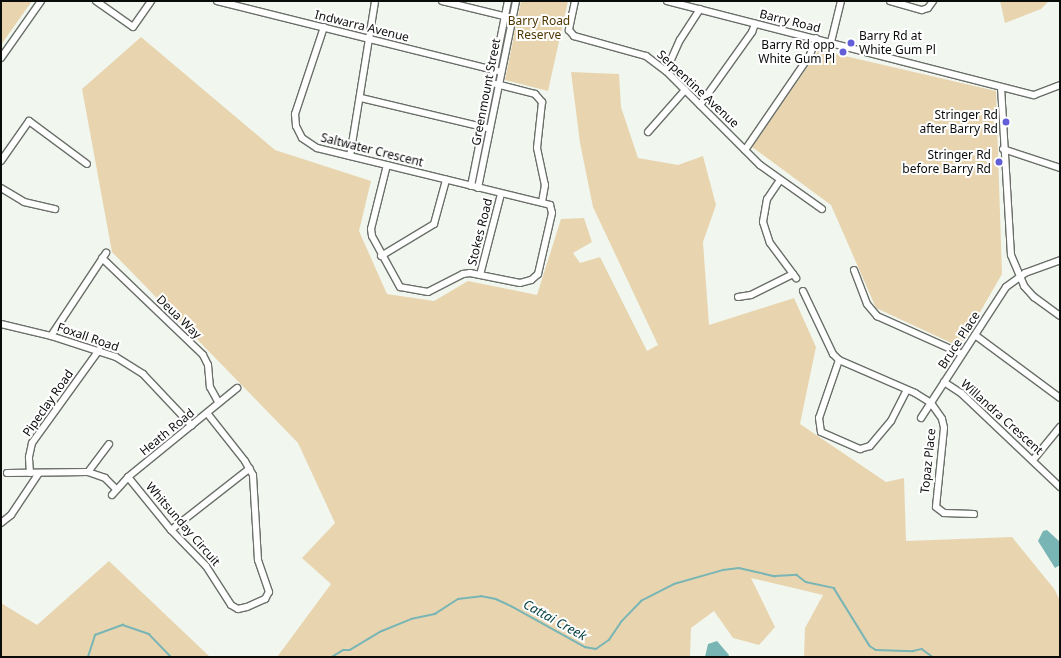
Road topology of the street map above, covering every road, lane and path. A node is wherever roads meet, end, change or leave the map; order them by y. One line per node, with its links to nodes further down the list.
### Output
1 (41, 1): 22 (street)
2 (96, 1): 3 (street)
3 (151, 1)
4 (217, 1): 18 (street, Indwarra Avenue)
5 (375, 1): 20 (street)
6 (442, 1): 15 (street)
7 (508, 1): 15 (street, Greenmount Street)
8 (516, 1): 16 (street, Greenmount Street)
9 (575, 1): 24 (street, Serpentine Avenue)
10 (667, 1): 14 (street, Barry Road)
11 (841, 1): 21 (street)
12 (890, 1): 13 (street)
13 (933, 1)
14 (700, 10): 17 (street, Barry Road); 24 (street)
15 (505, 16): 16 (street); 23 (street, Greenmount Street)
16 (512, 18): 23 (street, Greenmount Street)
17 (755, 24): 19 (street, Barry Road); 30 (street)
18 (324, 28): 20 (street, Indwarra Avenue); 36 (street, Saltwater Crescent)
19 (816, 38): 21 (street, Barry Road); 35 (street)
20 (369, 39): 23 (street, Indwarra Avenue); 29 (street)
21 (831, 42): 27 (street, Barry Road)
22 (1, 58)
23 (498, 71): 25 (street, Greenmount Street)
24 (666, 71): 28 (street, Serpentine Avenue)
25 (496, 83): 31 (street, Greenmount Street); 32 (street, Greenmount Street); 47 (street)
26 (1060, 85): 27 (street, Barry Road)
27 (1001, 87): 34 (street)
28 (685, 90): 30 (street, Serpentine Avenue); 33 (street)
29 (361, 98): 31 (street); 36 (street)
30 (700, 105): 35 (street, Serpentine Avenue)
31 (484, 127): 32 (street); 43 (street, Greenmount Street)
32 (491, 129): 45 (street, Greenmount Street)
33 (648, 132)
34 (1003, 149): 40 (street); 54 (street)
35 (745, 150): 42 (street, Serpentine Avenue)
36 (350, 156): 39 (street, Saltwater Crescent)
37 (1, 160): 38 (street)
38 (86, 164)
39 (386, 165): 41 (street, Saltwater Crescent); 50 (street)
40 (1060, 168)
41 (446, 180): 43 (street, Saltwater Crescent); 50 (street)
42 (780, 180): 49 (street, Serpentine Avenue); 56 (street)
43 (472, 186): 45 (street, Saltwater Crescent)
44 (1, 188): 48 (street)
45 (478, 188): 46 (street, Saltwater Crescent)
46 (501, 194): 47 (street, Saltwater Crescent); 53 (street, Stokes Road)
47 (542, 202): 53 (street, Saltwater Crescent)
48 (55, 209)
49 (822, 209)
50 (381, 256): 53 (street)
51 (1060, 260): 54 (street, Bruce Place)
52 (854, 270): 62 (street)
53 (480, 275)
54 (1019, 277): 57 (street); 59 (street, Bruce Place)
55 (803, 291): 63 (street)
56 (738, 297)
57 (1060, 316)
58 (1, 324): 60 (street, Foxall Road)
59 (975, 335): 62 (street, Bruce Place); 67 (street)
60 (51, 336): 61 (street, Foxall Road); 68 (street, Deua Way)
61 (99, 350): 72 (street, Foxall Road); 79 (street, Pipeclay Road)
62 (962, 354): 64 (street, Bruce Place)
63 (839, 360): 66 (street); 66 (street)
64 (944, 382): 69 (street, Bruce Place); 75 (street, Willandra Crescent)
65 (237, 388): 68 (street, Heath Road)
66 (907, 390): 69 (street)
67 (1060, 398)
68 (219, 403): 70 (street, Heath Road)
69 (931, 403): 71 (street, Bruce Place); 85 (street, Topaz Place)
70 (207, 414): 72 (street, Heath Road); 76 (street, Whitsunday Circuit)
71 (921, 418)
72 (192, 426): 81 (street, Heath Road)
73 (1060, 427): 75 (street)
74 (109, 444): 77 (street)
75 (1033, 460): 82 (street, Willandra Crescent)
76 (250, 468): 87 (street); 87 (street, Whitsunday Circuit)
77 (88, 472): 80 (street); 83 (street)
78 (8, 473): 79 (street)
79 (30, 473): 80 (street)
80 (39, 473): 86 (street)
81 (128, 477): 83 (street, Heath Road); 87 (street, Whitsunday Circuit)
82 (1060, 488)
83 (116, 489): 84 (street, Heath Road)
84 (112, 495)
85 (974, 514)
86 (1, 523)
87 (171, 530)

